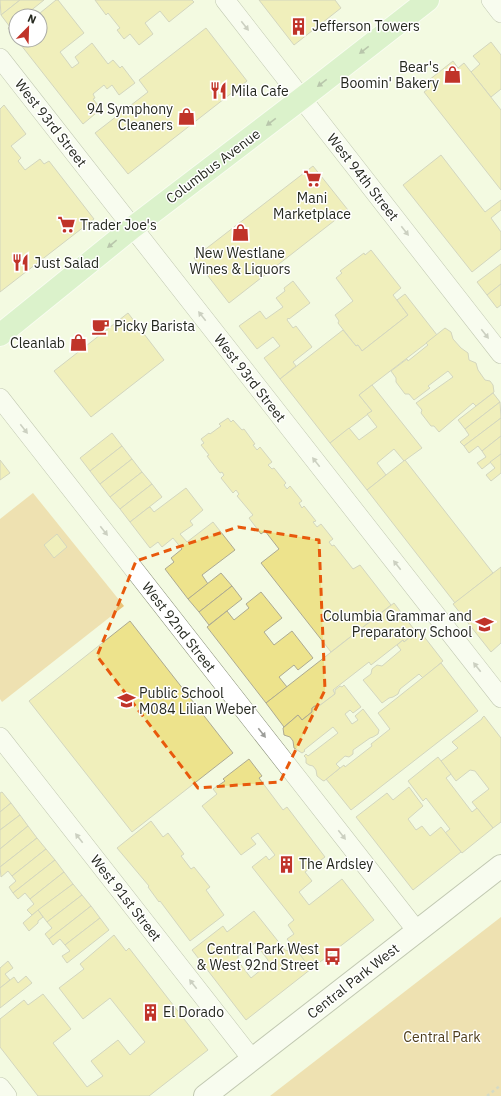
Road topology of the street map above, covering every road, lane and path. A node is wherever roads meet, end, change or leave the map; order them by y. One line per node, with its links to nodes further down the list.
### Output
1 (225, 0): 6 (street, West 94th Street, one-way to 6)
2 (428, 0): 6 (main road, Columbus Avenue, one-way to 6)
3 (491, 0): 4 (street)
4 (501, 13)
5 (0, 58): 7 (street, West 93rd Street)
6 (302, 98): 7 (main road, Columbus Avenue, one-way to 7); 9 (street, West 94th Street, one-way to 9)
7 (132, 228): 8 (main road, Columbus Avenue, one-way to 8); 11 (street, West 93rd Street, one-way to 7)
8 (0, 335)
9 (501, 354)
10 (0, 398): 14 (street, West 92nd Street, one-way to 14)
11 (501, 698)
12 (0, 737): 15 (street, West 91st Street, one-way to 12)
13 (501, 866): 14 (main road, Central Park West)
14 (417, 931): 15 (main road, Central Park West)
15 (252, 1059): 19 (main road, Central Park West)
16 (501, 1085): 20 (path)
17 (0, 1087): 18 (street)
18 (7, 1096)
19 (206, 1096)
20 (487, 1096)

